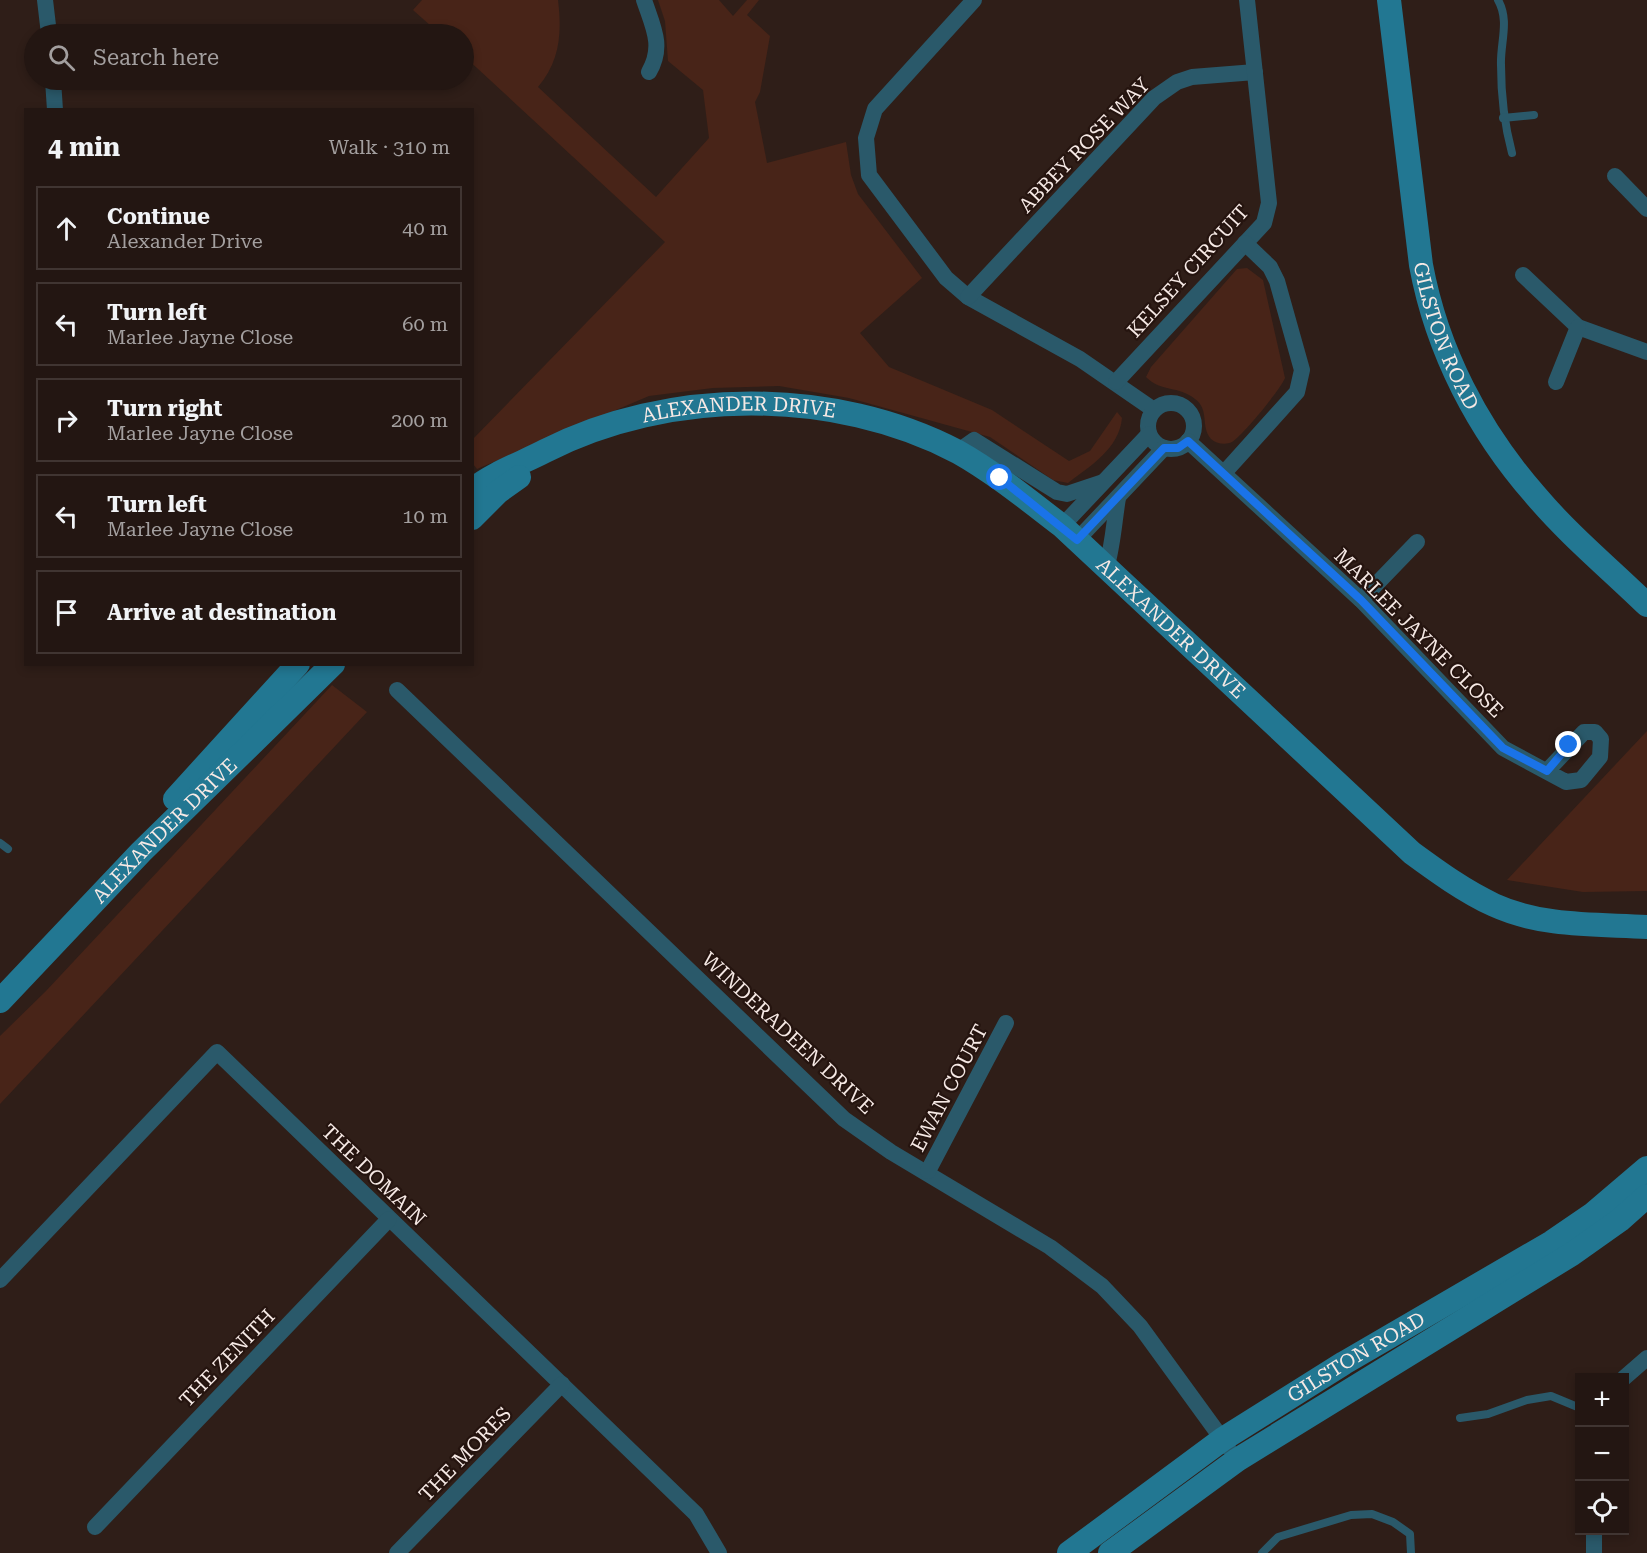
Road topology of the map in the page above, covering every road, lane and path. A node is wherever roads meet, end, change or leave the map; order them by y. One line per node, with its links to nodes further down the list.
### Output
1 (45, 0): 7 (street)
2 (644, 0): 8 (street)
3 (974, 0): 19 (street)
4 (1247, 0): 9 (street, KELSEY CIRCUIT)
5 (1389, 0): 39 (main road, GILSTON ROAD)
6 (1498, 0): 13 (lane)
7 (48, 24)
8 (649, 72)
9 (1255, 72): 17 (street, KELSEY CIRCUIT); 19 (street, ABBEY ROSE WAY)
10 (54, 90): 11 (street)
11 (55, 108)
12 (1534, 115): 13 (lane)
13 (1503, 118): 14 (lane)
14 (1512, 153)
15 (1615, 176): 16 (street)
16 (1647, 209)
17 (1245, 243): 22 (street, KELSEY CIRCUIT); 30 (street)
18 (1523, 275): 20 (street)
19 (968, 297): 22 (street)
20 (1578, 327): 21 (street); 23 (street)
21 (1647, 352)
22 (1116, 381): 24 (street)
23 (1556, 382)
24 (1154, 410): 25 (street); 27 (street)
25 (1149, 434): 28 (street); 31 (street)
26 (574, 436): 29 (main road, ALEXANDER DRIVE); 32 (main road, ALEXANDER DRIVE); 34 (main road, ALEXANDER DRIVE)
27 (1188, 441): 28 (street); 30 (street, MARLEE JAYNE CLOSE)
28 (1164, 448): 33 (street)
29 (957, 452): 31 (street); 35 (main road, ALEXANDER DRIVE)
30 (1224, 473): 38 (street, MARLEE JAYNE CLOSE)
31 (1103, 482): 35 (street)
32 (474, 489)
33 (1118, 497): 35 (street); 37 (street)
34 (474, 516)
35 (1069, 533): 37 (main road, ALEXANDER DRIVE)
36 (1418, 542): 38 (street)
37 (1106, 569): 46 (main road, ALEXANDER DRIVE)
38 (1361, 600): 43 (street, MARLEE JAYNE CLOSE)
39 (1647, 605)
40 (296, 666): 47 (main road, ALEXANDER DRIVE)
41 (331, 666): 48 (main road, ALEXANDER DRIVE)
42 (397, 690): 51 (street, WINDERADEEN DRIVE)
43 (1547, 771)
44 (0, 843): 45 (lane)
45 (8, 849)
46 (1641, 924)
47 (0, 983)
48 (0, 1001)
49 (1006, 1023): 51 (street, EWAN COURT)
50 (1647, 1168): 60 (main road, GILSTON ROAD)
51 (928, 1172): 60 (street, WINDERADEEN DRIVE)
52 (1647, 1196): 61 (main road, GILSTON ROAD)
53 (389, 1219): 54 (street, THE DOMAIN); 57 (street, THE DOMAIN); 62 (street, THE ZENITH)
54 (0, 1280)
55 (1647, 1358): 56 (street)
56 (1629, 1373)
57 (562, 1384): 64 (street, THE MORES); 65 (street, THE DOMAIN)
58 (1575, 1406): 59 (lane)
59 (1460, 1418)
60 (1223, 1439): 61 (street, WINDERADEEN DRIVE); 66 (main road, GILSTON ROAD)
61 (1237, 1460): 67 (main road, GILSTON ROAD)
62 (95, 1527)
63 (1594, 1535): 70 (street)
64 (398, 1553)
65 (719, 1553)
66 (1069, 1553)
67 (1110, 1553)
68 (1262, 1553): 69 (lane)
69 (1411, 1553)
70 (1593, 1553)

